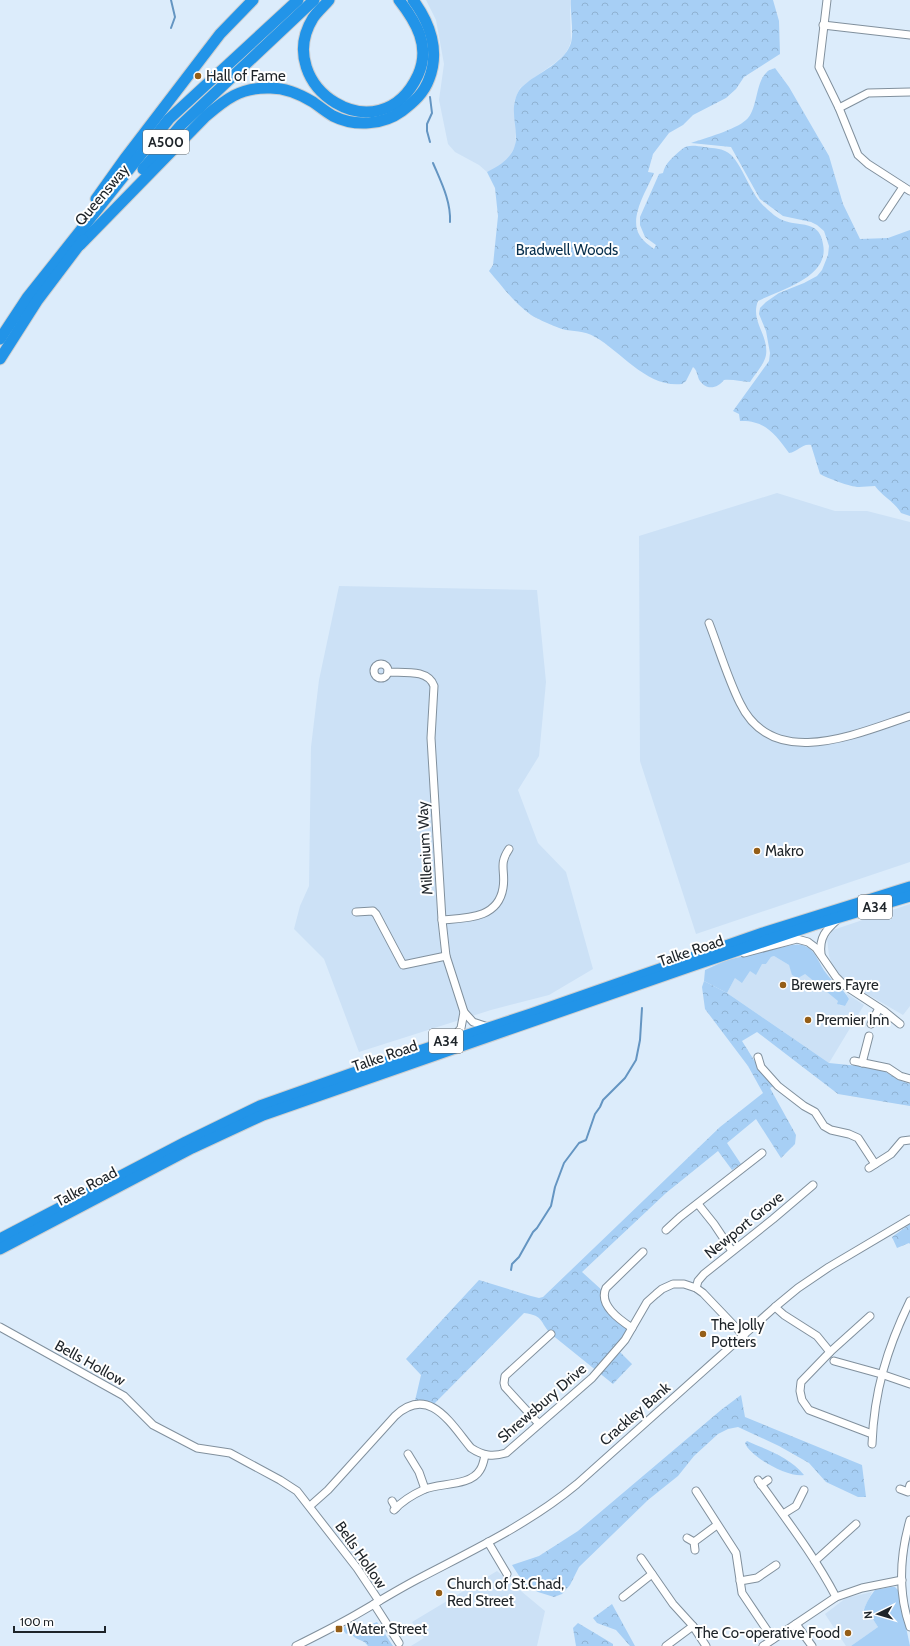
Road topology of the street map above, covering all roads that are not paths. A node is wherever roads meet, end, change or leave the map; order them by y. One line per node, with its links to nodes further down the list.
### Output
1 (253, 0): 16 (highway)
2 (298, 0): 16 (highway, Queensway / A500)
3 (314, 0): 15 (highway, Queensway / A500)
4 (329, 0): 5 (highway)
5 (399, 0)
6 (413, 0): 15 (highway)
7 (827, 0): 8 (street)
8 (823, 25): 9 (street); 11 (street)
9 (910, 35)
10 (910, 92): 11 (street)
11 (839, 108): 12 (street)
12 (903, 187): 13 (street); 14 (street)
13 (910, 191)
14 (883, 217)
15 (80, 245): 18 (highway, Queensway / A500)
16 (26, 298): 17 (highway, Queensway / A500)
17 (0, 339)
18 (0, 359)
19 (709, 623): 21 (street)
20 (388, 672): 27 (street, Millenium Way)
21 (910, 716)
22 (509, 849): 27 (street)
23 (910, 887): 35 (highway, Talke Road / A34)
24 (910, 896): 26 (highway, Talke Road / A34)
25 (356, 912): 28 (street)
26 (840, 917): 29 (street); 30 (highway, Talke Road / A34)
27 (442, 920): 28 (street, Millenium Way)
28 (446, 956): 32 (street, Millenium Way)
29 (822, 957): 30 (street); 31 (street)
30 (694, 965): 47 (highway, Talke Road / A34)
31 (879, 1008): 33 (street); 34 (street)
32 (464, 1012): 35 (street); 37 (street)
33 (871, 1024)
34 (900, 1024)
35 (488, 1027): 37 (highway, Talke Road / A34)
36 (870, 1036): 39 (street)
37 (452, 1039): 46 (highway, Talke Road / A34)
38 (758, 1057): 40 (street)
39 (910, 1079)
40 (910, 1140)
41 (762, 1153): 43 (street)
42 (813, 1185): 48 (street, Newport Grove)
43 (698, 1204): 45 (street); 48 (street)
44 (910, 1219): 52 (street, Crackley Bank)
45 (666, 1230)
46 (0, 1240)
47 (0, 1249)
48 (732, 1251): 50 (street, Newport Grove)
49 (643, 1252): 55 (street)
50 (696, 1288): 55 (street, Shrewsbury Drive); 57 (street)
51 (910, 1301): 60 (street)
52 (776, 1307): 57 (street, Crackley Bank); 58 (street)
53 (870, 1316): 58 (street)
54 (0, 1327): 72 (street, Bells Hollow)
55 (632, 1328): 62 (street, Shrewsbury Drive)
56 (551, 1334): 62 (street)
57 (744, 1336): 78 (street, Crackley Bank)
58 (830, 1352): 63 (street)
59 (838, 1360): 60 (street)
60 (881, 1374): 61 (street); 63 (street)
61 (910, 1384)
62 (539, 1424): 66 (street, Shrewsbury Drive)
63 (872, 1434): 64 (street)
64 (872, 1444)
65 (408, 1454): 68 (street)
66 (485, 1455): 68 (street); 72 (street, Shrewsbury Drive)
67 (768, 1480): 73 (street)
68 (425, 1489): 71 (street)
69 (804, 1490): 73 (street)
70 (700, 1493): 76 (street)
71 (392, 1501)
72 (310, 1506): 90 (street, Bells Hollow)
73 (783, 1514): 82 (street)
74 (910, 1520): 86 (street)
75 (856, 1524): 82 (street)
76 (717, 1525): 79 (street); 87 (street)
77 (687, 1538): 79 (street)
78 (488, 1542): 84 (street); 90 (street, Crackley Bank)
79 (694, 1542): 80 (street)
80 (695, 1550)
81 (641, 1558): 85 (street)
82 (815, 1561): 89 (street)
83 (770, 1566): 87 (street)
84 (507, 1574)
85 (652, 1574): 88 (street); 92 (street)
86 (902, 1580): 89 (street); 93 (street)
87 (740, 1581): 94 (street)
88 (623, 1597)
89 (836, 1597): 91 (street)
90 (376, 1602): 95 (street); 96 (street, Crackley Bank)
91 (796, 1624): 94 (street); 100 (street)
92 (693, 1626): 97 (street); 98 (street)
93 (910, 1627)
94 (773, 1639): 99 (street)
95 (395, 1641)
96 (296, 1646)
97 (666, 1646)
98 (706, 1646)
99 (764, 1646)
100 (812, 1646)

